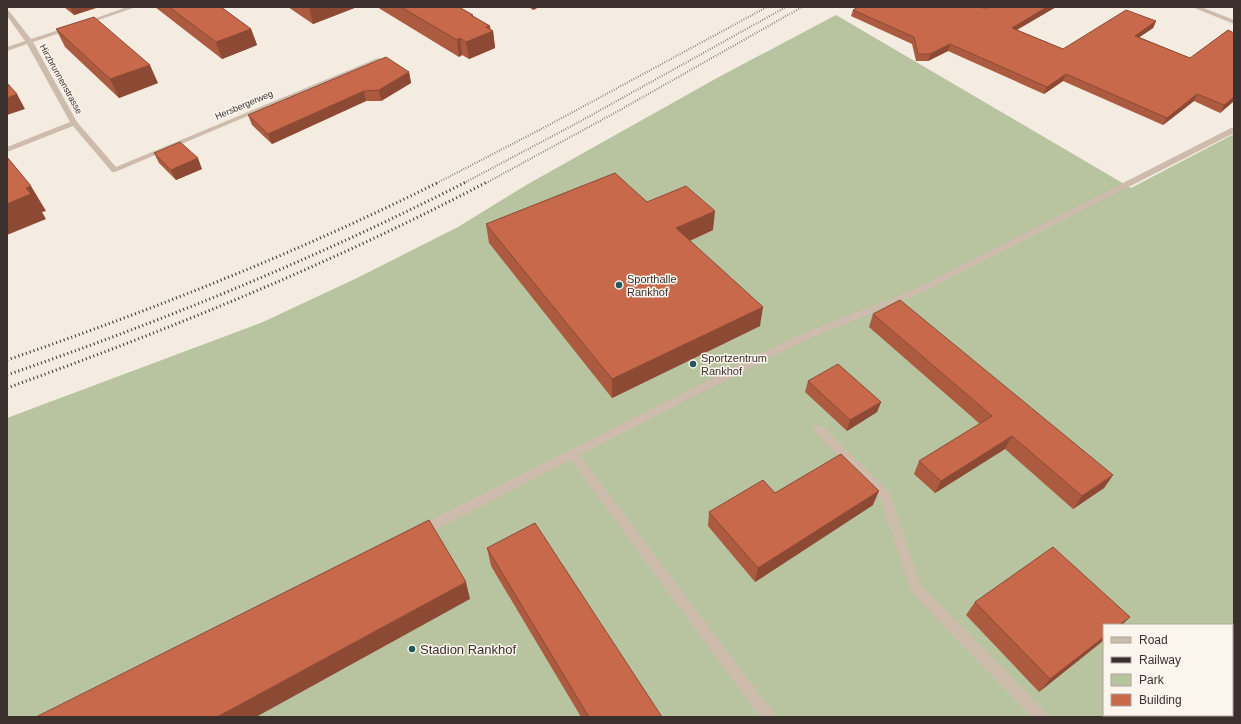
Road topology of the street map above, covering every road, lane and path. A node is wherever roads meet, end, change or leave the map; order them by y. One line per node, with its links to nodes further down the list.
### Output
1 (133, 7): 5 (street)
2 (1195, 7): 4 (street)
3 (7, 12): 5 (street, Hirzbrunnenstrasse)
4 (1234, 22)
5 (29, 42): 6 (street); 8 (street, Hirzbrunnenstrasse)
6 (7, 49)
7 (380, 59): 11 (street, Hersbergerweg)
8 (74, 123): 10 (street); 11 (street, Hirzbrunnenstrasse)
9 (1234, 130): 13 (street)
10 (7, 150)
11 (116, 170)
12 (818, 430): 16 (street)
13 (572, 453): 14 (street); 15 (street)
14 (410, 536)
15 (768, 717)
16 (1041, 717)

